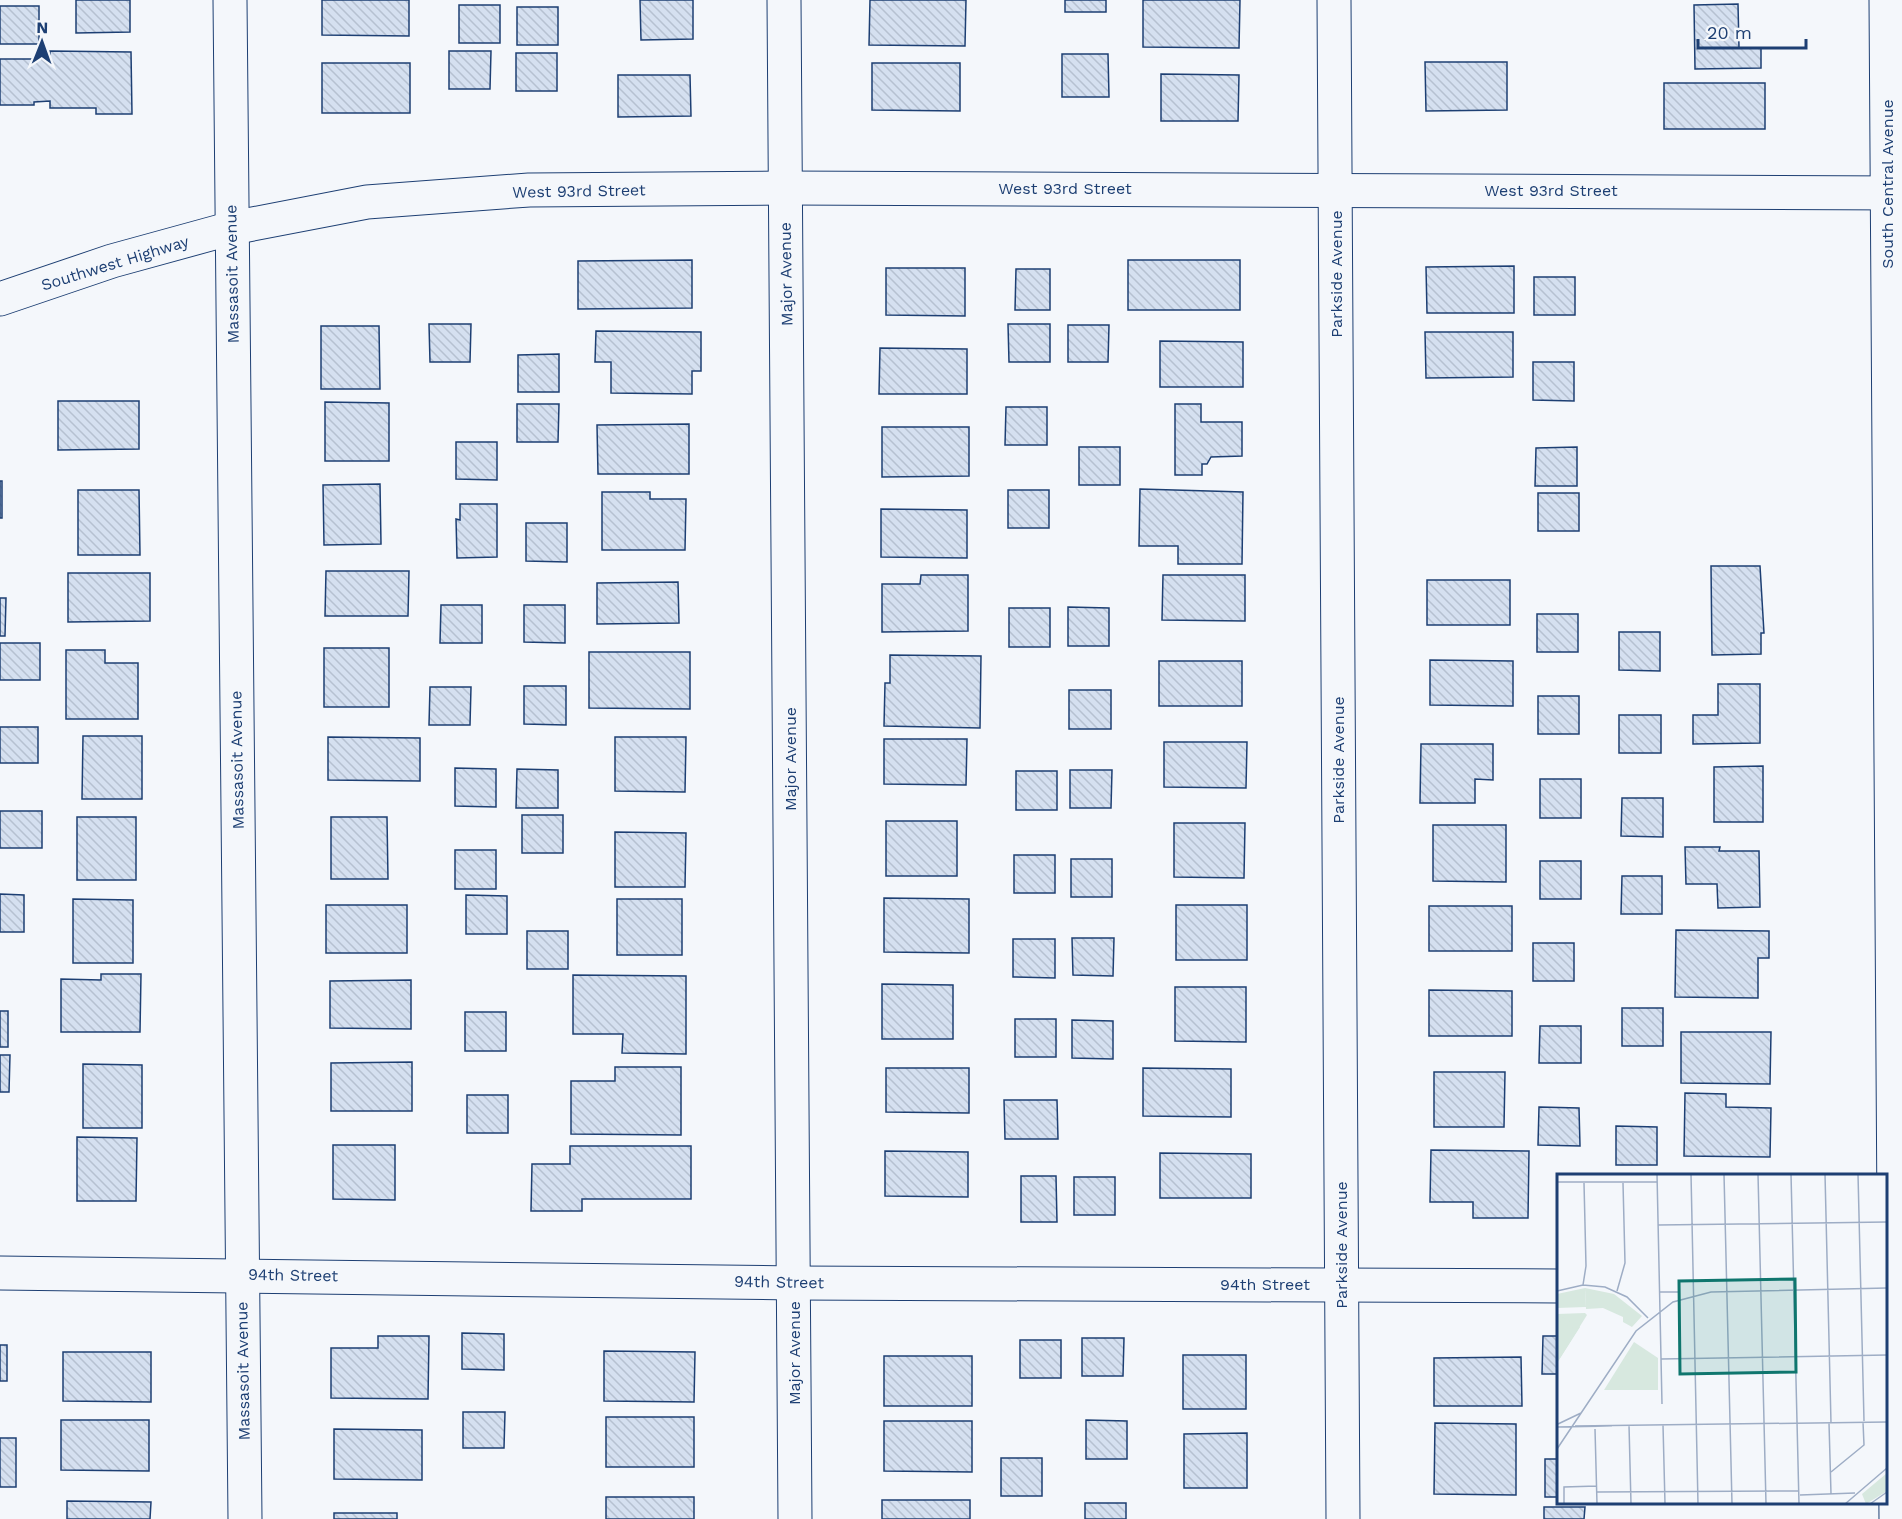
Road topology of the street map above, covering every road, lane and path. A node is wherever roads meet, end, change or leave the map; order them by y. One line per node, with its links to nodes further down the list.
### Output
1 (230, 0): 8 (street, Massasoit Avenue)
2 (784, 0): 5 (street, Major Avenue)
3 (1334, 0): 6 (street, Parkside Avenue)
4 (1886, 0): 7 (street, South Central Avenue)
5 (785, 188): 6 (street, West 93rd Street); 8 (street, West 93rd Street); 12 (street, Major Avenue)
6 (1335, 189): 7 (street, West 93rd Street); 13 (street, Parkside Avenue)
7 (1894, 193): 15 (street, South Central Avenue)
8 (232, 228): 9 (street, Southwest Highway); 11 (street, Massasoit Avenue)
9 (0, 299)
10 (0, 1273): 11 (street, 94th Street)
11 (242, 1274): 12 (street, 94th Street); 16 (street, Massasoit Avenue)
12 (794, 1283): 13 (street, 94th Street); 17 (street, Major Avenue)
13 (1341, 1285): 14 (street, 94th Street); 18 (street, Parkside Avenue)
14 (1557, 1286)
15 (1894, 1288): 19 (street, South Central Avenue)
16 (245, 1519)
17 (795, 1519)
18 (1343, 1519)
19 (1896, 1519)

